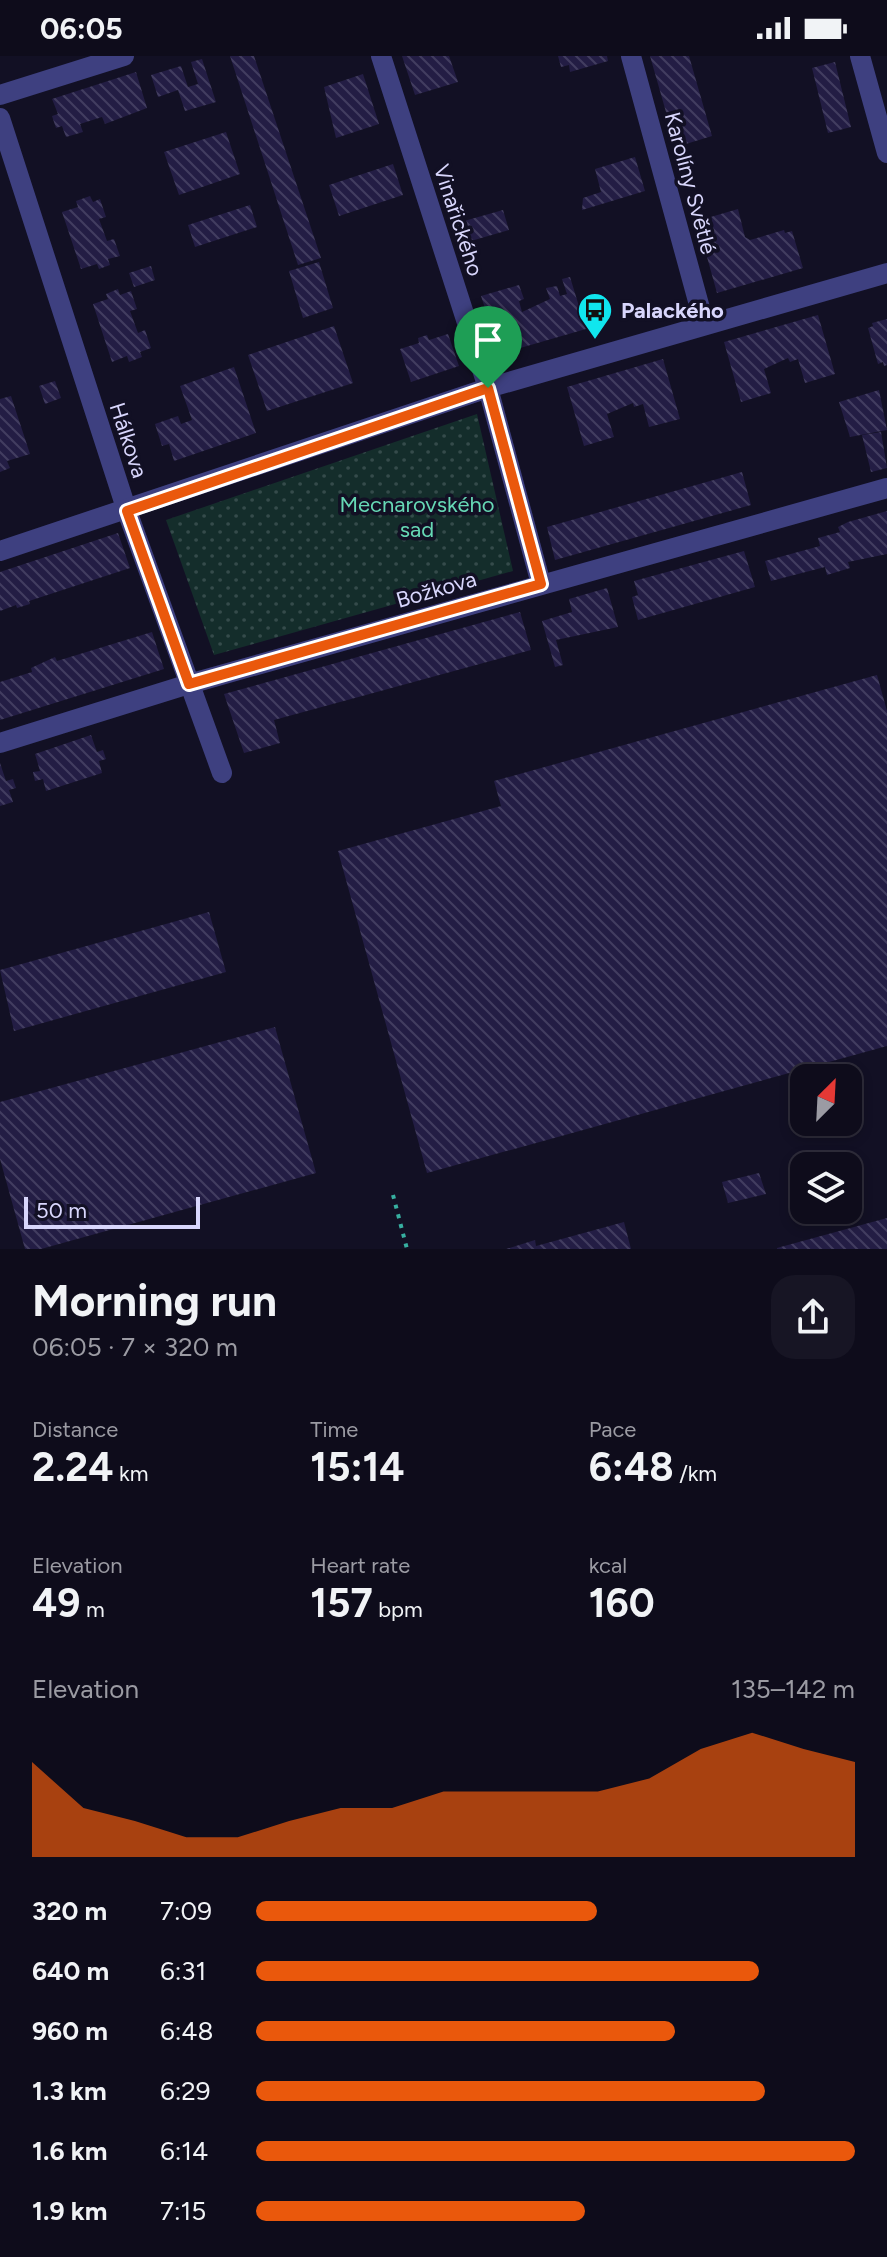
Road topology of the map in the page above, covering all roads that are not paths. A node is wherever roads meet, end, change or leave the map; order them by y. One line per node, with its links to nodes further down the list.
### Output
1 (124, 56): 5 (street)
2 (381, 56): 10 (street, Vinařického)
3 (631, 56): 9 (street, Karolíny Světlé)
4 (860, 56): 7 (street)
5 (0, 95)
6 (0, 118): 12 (street, Hálkova)
7 (887, 153)
8 (887, 273): 9 (street)
9 (704, 323): 10 (street)
10 (488, 388): 12 (street); 14 (street, Vinařického)
11 (887, 488): 14 (street, Božkova)
12 (127, 511): 13 (street); 15 (street, Hálkova)
13 (0, 551)
14 (541, 584): 15 (street, Božkova)
15 (189, 684): 16 (street, Božkova); 17 (street, Hálkova)
16 (0, 743)
17 (222, 773)

